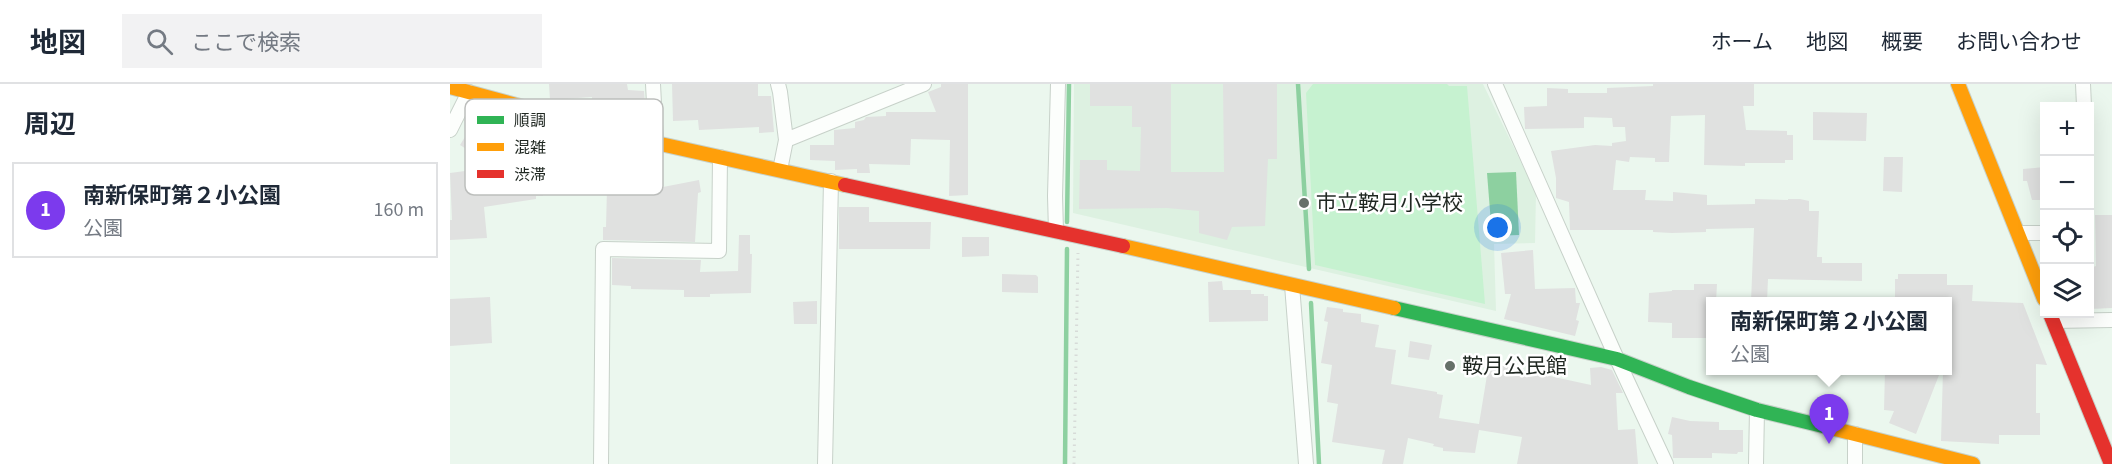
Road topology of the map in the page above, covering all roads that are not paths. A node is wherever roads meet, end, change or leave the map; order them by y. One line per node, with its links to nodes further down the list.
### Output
1 (653, 84): 13 (street)
2 (778, 84): 17 (street)
3 (924, 84): 9 (street)
4 (1058, 84): 22 (street)
5 (1495, 84): 30 (street)
6 (1958, 84): 23 (street)
7 (2083, 84): 15 (street)
8 (450, 87): 10 (street)
9 (898, 89): 17 (street)
10 (469, 92): 11 (street); 12 (street)
11 (466, 99)
12 (495, 99)
13 (654, 99)
14 (465, 100): 16 (street)
15 (2084, 102)
16 (450, 130)
17 (786, 140): 20 (street)
18 (663, 145): 19 (street)
19 (720, 157): 20 (street); 33 (street)
20 (780, 170): 21 (street)
21 (831, 181): 22 (street); 34 (street)
22 (1056, 231): 25 (street)
23 (2018, 233): 24 (street); 26 (street)
24 (2040, 233)
25 (1292, 285): 30 (street); 35 (street)
26 (2040, 289)
27 (2052, 318): 40 (street)
28 (2072, 318): 29 (street)
29 (2112, 320)
30 (1617, 359): 31 (street); 36 (street)
31 (1757, 410): 32 (street); 37 (street)
32 (1855, 434): 38 (street); 39 (street)
33 (601, 464)
34 (825, 464)
35 (1306, 464)
36 (1666, 464)
37 (1756, 464)
38 (1855, 464)
39 (1972, 464)
40 (2111, 464)

